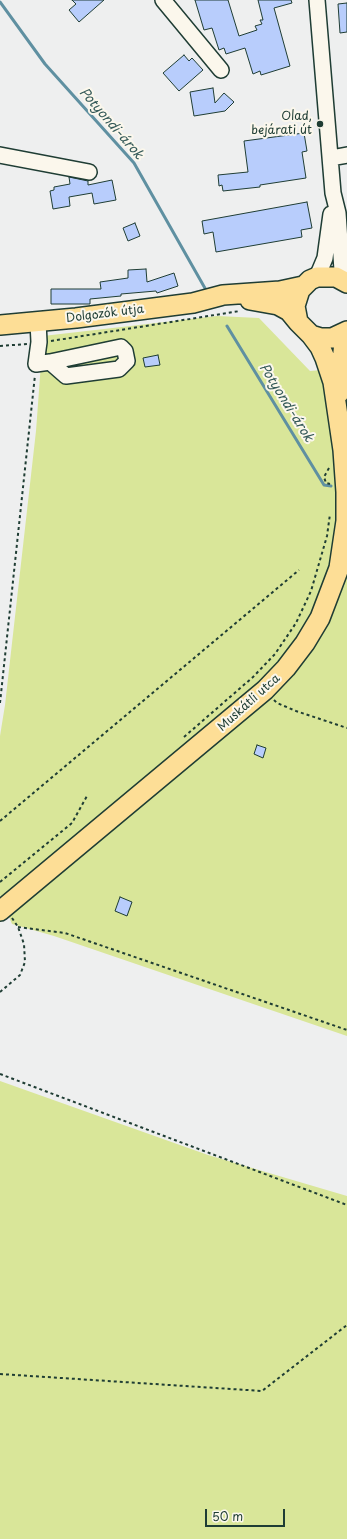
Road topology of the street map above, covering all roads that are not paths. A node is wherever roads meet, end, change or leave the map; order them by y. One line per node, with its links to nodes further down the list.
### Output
1 (163, 0): 3 (street)
2 (317, 0): 6 (street)
3 (221, 70)
4 (0, 155): 7 (street)
5 (347, 155): 6 (street)
6 (331, 158): 8 (street)
7 (89, 172)
8 (333, 193): 9 (street); 10 (street)
9 (310, 281): 10 (main road, Dolgozók útja); 11 (main road, Dolgozók útja); 14 (main road)
10 (347, 283)
11 (209, 300): 12 (main road, Dolgozók útja); 14 (main road, Dolgozók útja)
12 (38, 322): 13 (main road, Dolgozók útja); 17 (street)
13 (0, 325)
14 (304, 328): 15 (main road); 18 (main road, Muskátli utca)
15 (347, 331)
16 (347, 335): 18 (main road, Muskátli utca)
17 (43, 363)
18 (337, 410): 19 (main road, Muskátli utca)
19 (0, 911)

